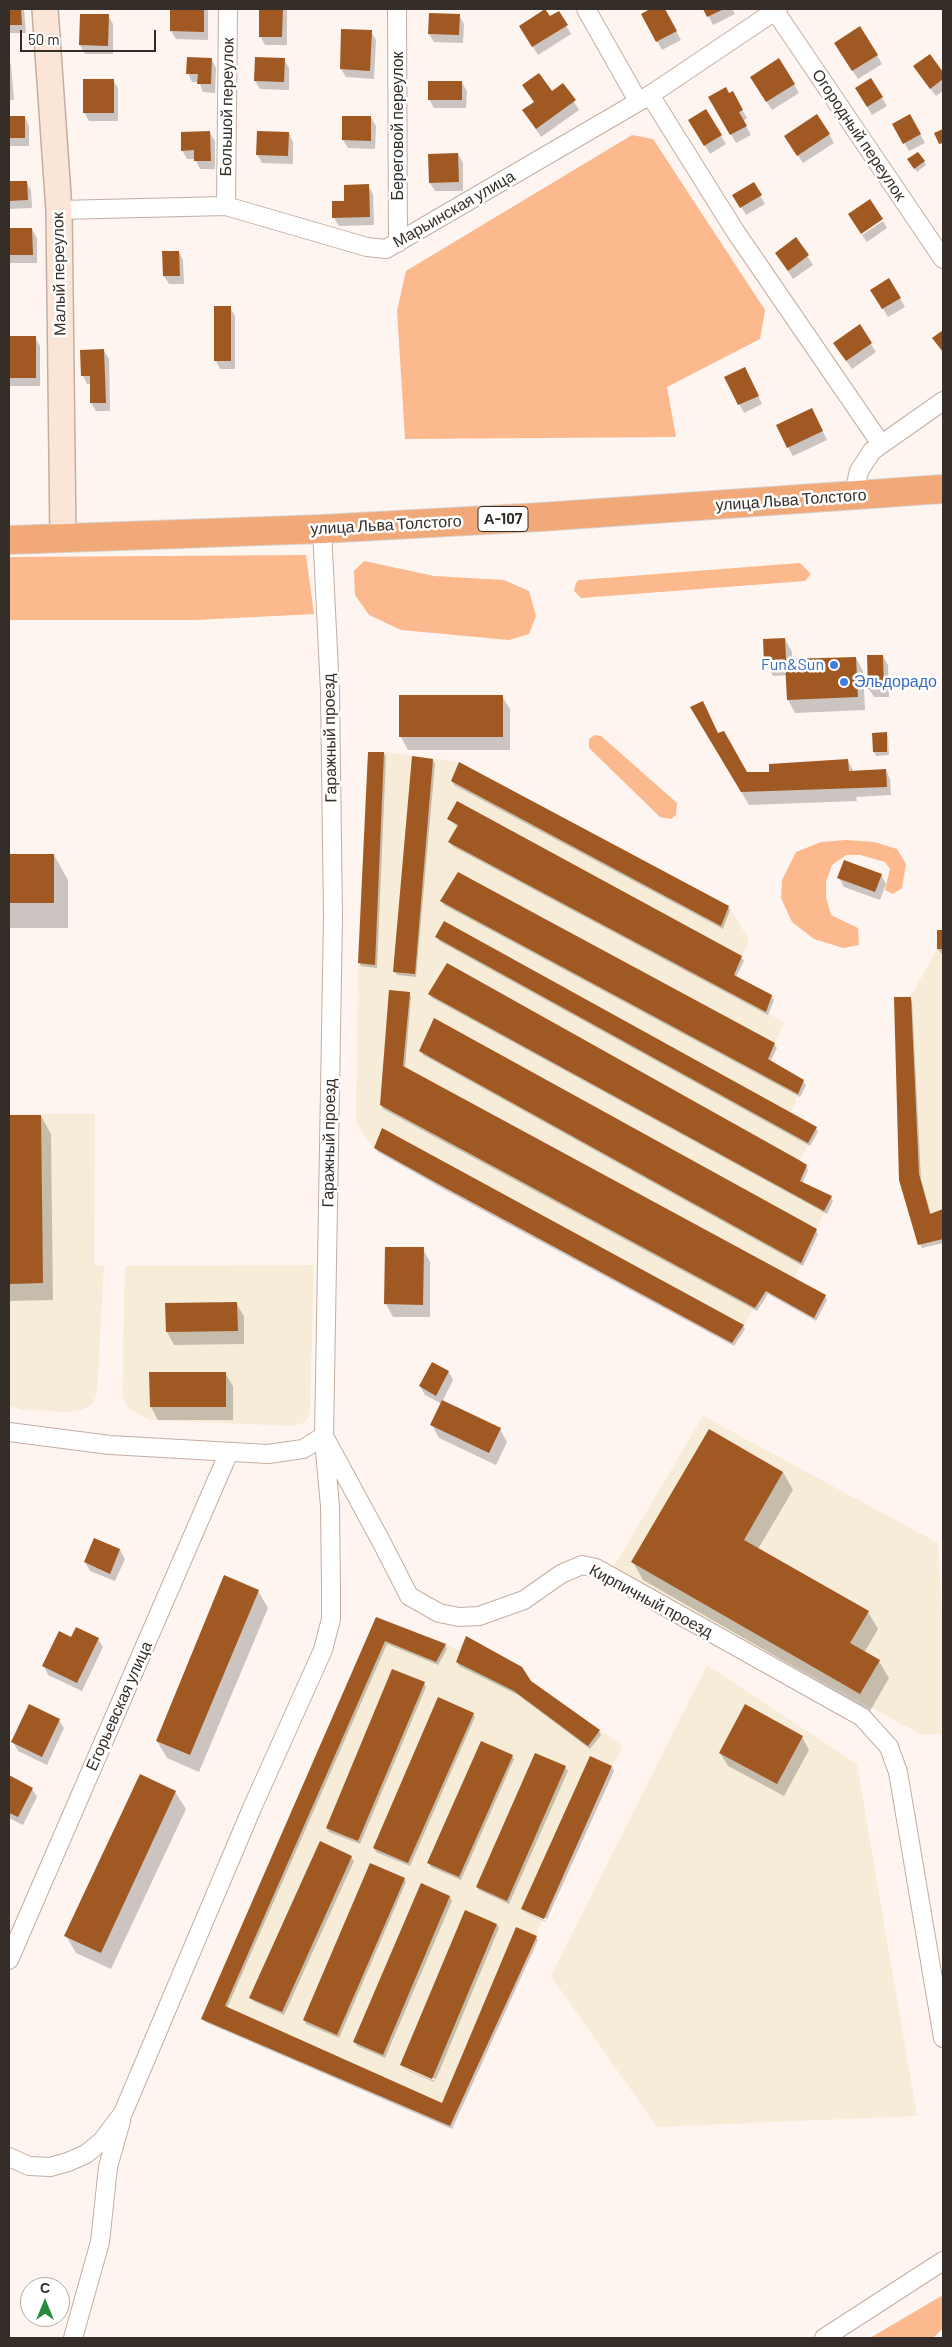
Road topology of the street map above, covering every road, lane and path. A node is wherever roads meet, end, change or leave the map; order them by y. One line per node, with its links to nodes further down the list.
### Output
1 (44, 9): 8 (street, Малый переулок)
2 (228, 9): 7 (street, Большой переулок)
3 (398, 9): 9 (street, Береговой переулок)
4 (586, 9): 6 (street)
5 (776, 10): 6 (street, Марьинская улица); 10 (street, Огородный переулок)
6 (644, 98): 9 (street, Марьинская улица); 12 (street)
7 (226, 206): 8 (street, Марьинская улица); 9 (street, Марьинская улица)
8 (59, 210): 17 (street, Малый переулок)
9 (398, 243)
10 (943, 259)
11 (943, 401): 12 (street)
12 (881, 444): 14 (street)
13 (943, 489): 14 (highway, улица Льва Толстого / А-107)
14 (857, 496): 15 (highway, улица Льва Толстого / А-107)
15 (322, 529): 17 (highway, улица Льва Толстого / А-107); 19 (street, Гаражный проезд)
16 (9, 540): 17 (highway, улица Льва Толстого / А-107)
17 (63, 540)
18 (9, 1432): 20 (street)
19 (324, 1436): 20 (street); 22 (street, Кирпичный проезд); 23 (street, Гаражный проезд)
20 (230, 1452): 21 (street, Егорьевская улица)
21 (9, 1960)
22 (943, 2038)
23 (123, 2113): 24 (street); 26 (street)
24 (9, 2157)
25 (943, 2260): 27 (street)
26 (73, 2338)
27 (824, 2338)

